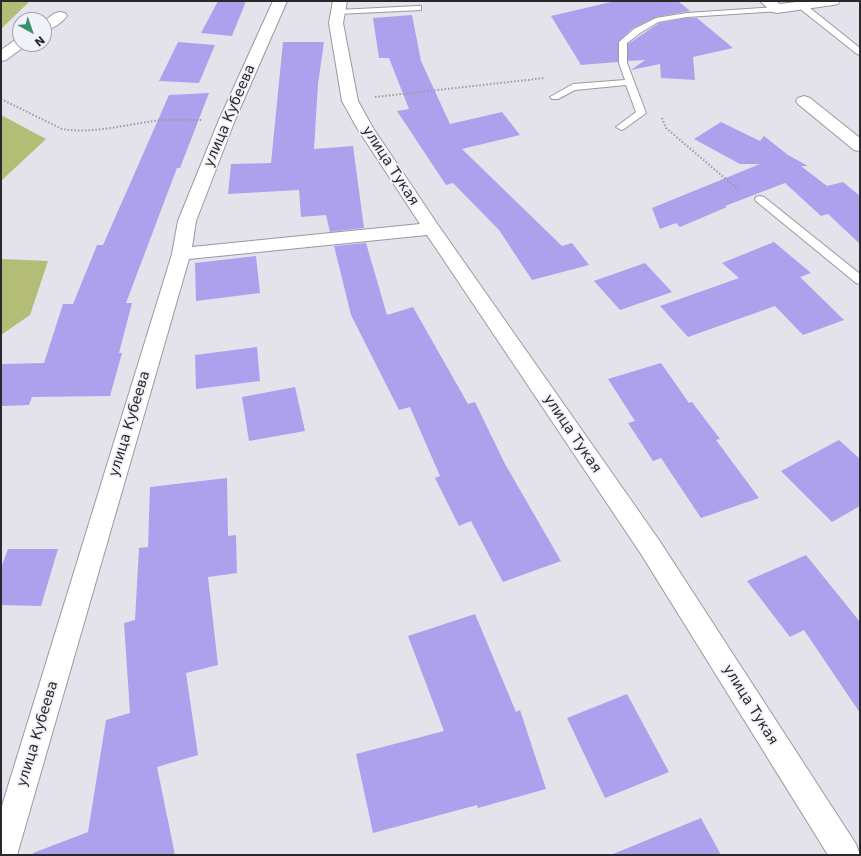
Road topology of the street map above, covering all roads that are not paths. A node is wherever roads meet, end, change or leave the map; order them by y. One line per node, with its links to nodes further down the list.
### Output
1 (280, 1): 19 (street, улица Кубеева)
2 (833, 1): 5 (street)
3 (772, 5): 5 (street); 12 (lane)
4 (339, 6): 6 (lane); 18 (street, улица Тукая)
5 (802, 6): 10 (lane)
6 (418, 8)
7 (60, 16): 8 (street)
8 (52, 22)
9 (12, 49): 11 (street)
10 (860, 52)
11 (1, 57)
12 (629, 82): 13 (lane); 15 (lane)
13 (555, 97)
14 (804, 101): 16 (street)
15 (621, 127)
16 (860, 146)
17 (760, 199): 20 (lane)
18 (432, 229): 19 (street); 22 (street, улица Тукая)
19 (181, 254): 21 (street, улица Кубеева)
20 (860, 280)
21 (2, 855)
22 (845, 855)

